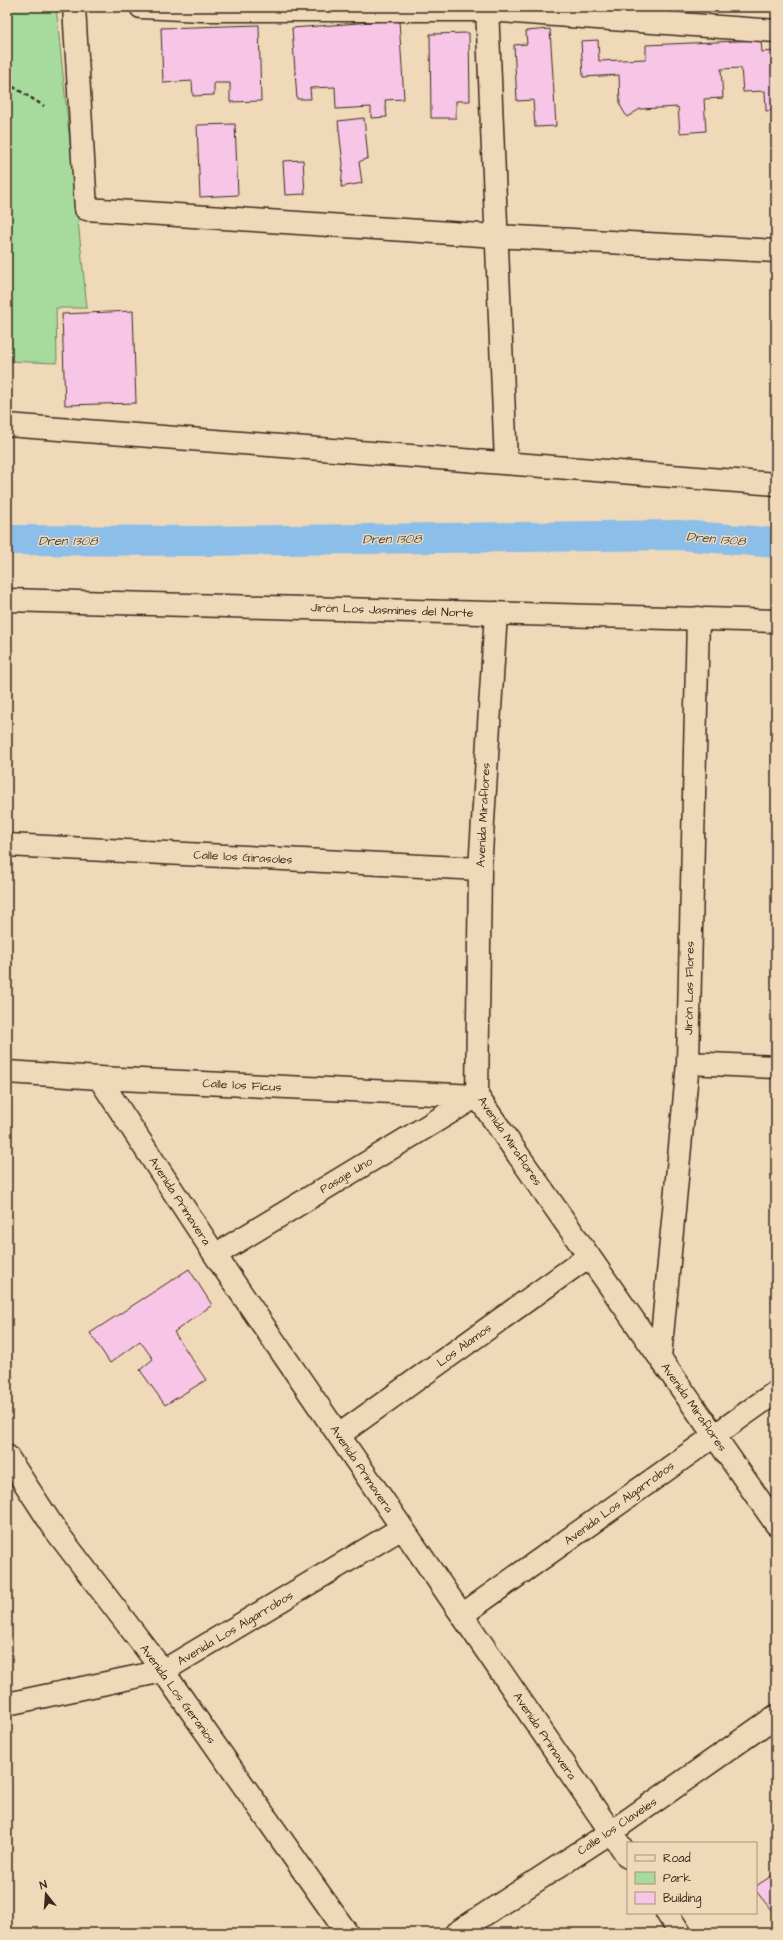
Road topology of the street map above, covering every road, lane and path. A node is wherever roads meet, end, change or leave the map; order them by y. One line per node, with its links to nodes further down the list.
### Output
1 (74, 7): 7 (street)
2 (141, 7): 3 (street)
3 (487, 8): 4 (street); 7 (street)
4 (776, 31)
5 (7, 83): 6 (path)
6 (44, 106)
7 (496, 236): 8 (street); 10 (street)
8 (776, 251)
9 (7, 425): 10 (street)
10 (506, 463): 11 (street)
11 (776, 484)
12 (7, 600): 13 (street, Jirón Los Jasmines del Norte)
13 (496, 613): 14 (street, Jirón Los Jasmines del Norte); 17 (street, Avenida Miraflores)
14 (698, 618): 15 (street, Jirón Los Jasmines del Norte); 18 (street, Jirón Las Flores)
15 (776, 621)
16 (7, 845): 17 (street, Calle los Girasoles)
17 (480, 869): 22 (street, Avenida Miraflores)
18 (688, 1063): 19 (street); 25 (street, Jirón Las Flores)
19 (776, 1067)
20 (7, 1072): 21 (street, Calle los Ficus)
21 (99, 1078): 22 (street, Calle los Ficus); 23 (street, Avenida Primavera)
22 (477, 1096): 23 (street, Pasaje Uno); 24 (street, Avenida Miraflores)
23 (215, 1254): 27 (street, Avenida Primavera)
24 (589, 1256): 25 (street, Avenida Miraflores); 27 (street, Los Alamos)
25 (660, 1357): 28 (street, Avenida Miraflores)
26 (776, 1392): 28 (street, Avenida Los Algarrobos)
27 (338, 1435): 31 (street, Avenida Primavera)
28 (714, 1435): 30 (street, Avenida Miraflores); 32 (street, Avenida Los Algarrobos)
29 (7, 1456): 33 (street, Avenida Los Geranios)
30 (776, 1524)
31 (402, 1528): 32 (street, Avenida Primavera); 33 (street, Avenida Los Algarrobos)
32 (462, 1615): 36 (street, Avenida Primavera)
33 (163, 1671): 34 (street, Avenida Los Algarrobos); 39 (street, Avenida Los Geranios)
34 (7, 1704)
35 (776, 1716): 36 (street, Calle los Claveles)
36 (611, 1832): 37 (street, Avenida Primavera); 40 (street, Calle los Claveles)
37 (627, 1856)
38 (668, 1914): 41 (street)
39 (347, 1933)
40 (456, 1933)
41 (680, 1933)

